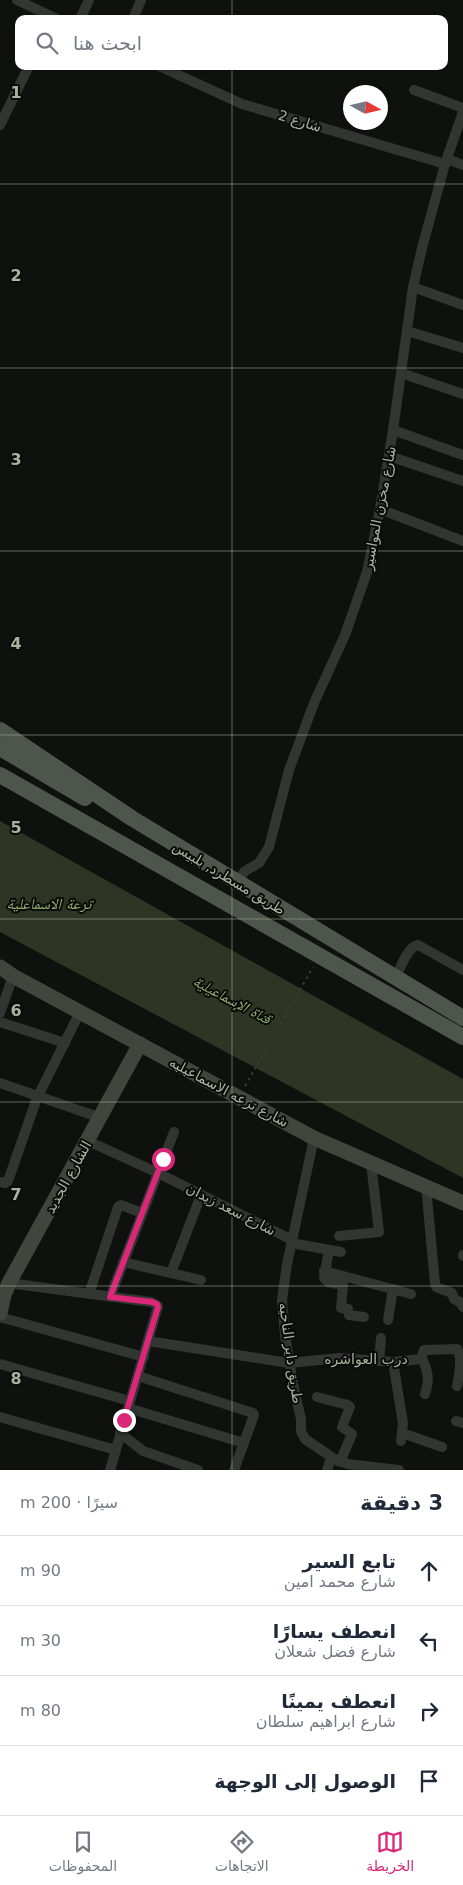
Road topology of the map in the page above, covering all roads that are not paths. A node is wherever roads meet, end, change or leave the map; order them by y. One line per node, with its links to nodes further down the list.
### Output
1 (17, 0): 4 (street)
2 (89, 0): 5 (street)
3 (142, 0): 6 (street)
4 (48, 15)
5 (82, 15)
6 (135, 15)
7 (27, 70): 12 (street)
8 (168, 70): 13 (street, شارع 2)
9 (414, 90): 10 (street)
10 (463, 108)
11 (463, 112): 13 (street, شارع مخزن المواسير)
12 (0, 125)
13 (446, 162): 14 (street, شارع 2); 15 (street, شارع مخزن المواسير)
14 (463, 165)
15 (413, 287): 16 (street); 17 (street, شارع مخزن المواسير)
16 (463, 305)
17 (407, 331): 18 (street); 19 (street, شارع مخزن المواسير)
18 (463, 348)
19 (401, 373): 20 (street); 21 (street, شارع مخزن المواسير)
20 (463, 394)
21 (393, 430): 22 (street); 23 (street, شارع مخزن المواسير)
22 (463, 455)
23 (389, 456): 24 (street); 25 (street, شارع مخزن المواسير)
24 (463, 481)
25 (380, 509): 26 (street); 31 (street, شارع مخزن المواسير)
26 (463, 541)
27 (0, 730): 30 (main road, طريق مسطرد, بلبيس)
28 (0, 748): 30 (main road)
29 (0, 775): 39 (main road, طريق مسطرد, بلبيس)
30 (133, 819): 31 (main road, طريق مسطرد, بلبيس)
31 (237, 882): 34 (main road, طريق مسطرد, بلبيس)
32 (463, 970): 34 (street)
33 (5, 971): 35 (main road, شارع ترعه الاسماعيليه); 36 (street)
34 (395, 979): 37 (main road, طريق مسطرد, بلبيس)
35 (80, 1012): 40 (street); 41 (main road, شارع ترعه الاسماعيليه)
36 (0, 1014)
37 (463, 1018)
38 (0, 1022): 40 (street)
39 (463, 1036)
40 (65, 1043): 43 (street)
41 (140, 1044): 44 (main road, الشارع الجديد); 46 (main road, شارع ترعه الاسماعيليه)
42 (0, 1083): 43 (street)
43 (38, 1096): 44 (street); 50 (street)
44 (101, 1118): 47 (main road, الشارع الجديد)
45 (174, 1132): 49 (street)
46 (314, 1138): 48 (main road, شارع ترعه الاسماعيليه); 56 (street, طريق داير الناحيه)
47 (88, 1140): 49 (street, شارع سعد زيدان); 64 (main road, الشارع الجديد)
48 (371, 1163): 51 (main road, شارع ترعه الاسماعيليه); 55 (street)
49 (158, 1173): 52 (street, شارع سعد زيدان); 54 (street)
50 (1, 1182)
51 (426, 1186): 53 (main road, شارع ترعه الاسماعيليه); 68 (street)
52 (201, 1194): 56 (street, شارع سعد زيدان); 61 (street)
53 (463, 1203)
54 (142, 1213): 59 (street); 65 (street)
55 (339, 1236)
56 (291, 1241): 57 (street, شارع سعد زيدان); 79 (street, طريق داير الناحيه)
57 (329, 1250): 58 (street, شارع سعد زيدان); 60 (street)
58 (341, 1252)
59 (123, 1262): 61 (street); 67 (street)
60 (324, 1271): 63 (street); 71 (street)
61 (171, 1273): 62 (street)
62 (201, 1280)
63 (393, 1289): 66 (street); 72 (street)
64 (5, 1290): 65 (street); 69 (main road, الشارع الجديد)
65 (89, 1294): 67 (street)
66 (411, 1294)
67 (110, 1297): 74 (street)
68 (463, 1307)
69 (0, 1313)
70 (0, 1317): 75 (street)
71 (364, 1317)
72 (388, 1320)
73 (381, 1338): 77 (street)
74 (148, 1341): 75 (street); 79 (street, درب العواشره)
75 (144, 1357): 81 (street)
76 (422, 1358): 78 (street, درب العواشره); 82 (street, درب العواشره); 83 (street)
77 (379, 1361): 78 (street, درب العواشره); 79 (street, درب العواشره)
78 (393, 1362): 89 (street)
79 (290, 1363): 91 (street, طريق داير الناحيه)
80 (0, 1364): 85 (street)
81 (138, 1376): 85 (street); 88 (street)
82 (457, 1386)
83 (425, 1394)
84 (317, 1397): 91 (street)
85 (129, 1405): 87 (street); 88 (street)
86 (0, 1417): 90 (street)
87 (120, 1433): 90 (street); 93 (street)
88 (244, 1443): 94 (street)
89 (442, 1448)
90 (116, 1450): 92 (street)
91 (336, 1460): 95 (street); 96 (street)
92 (110, 1470)
93 (198, 1470)
94 (234, 1470)
95 (327, 1470)
96 (399, 1470)

